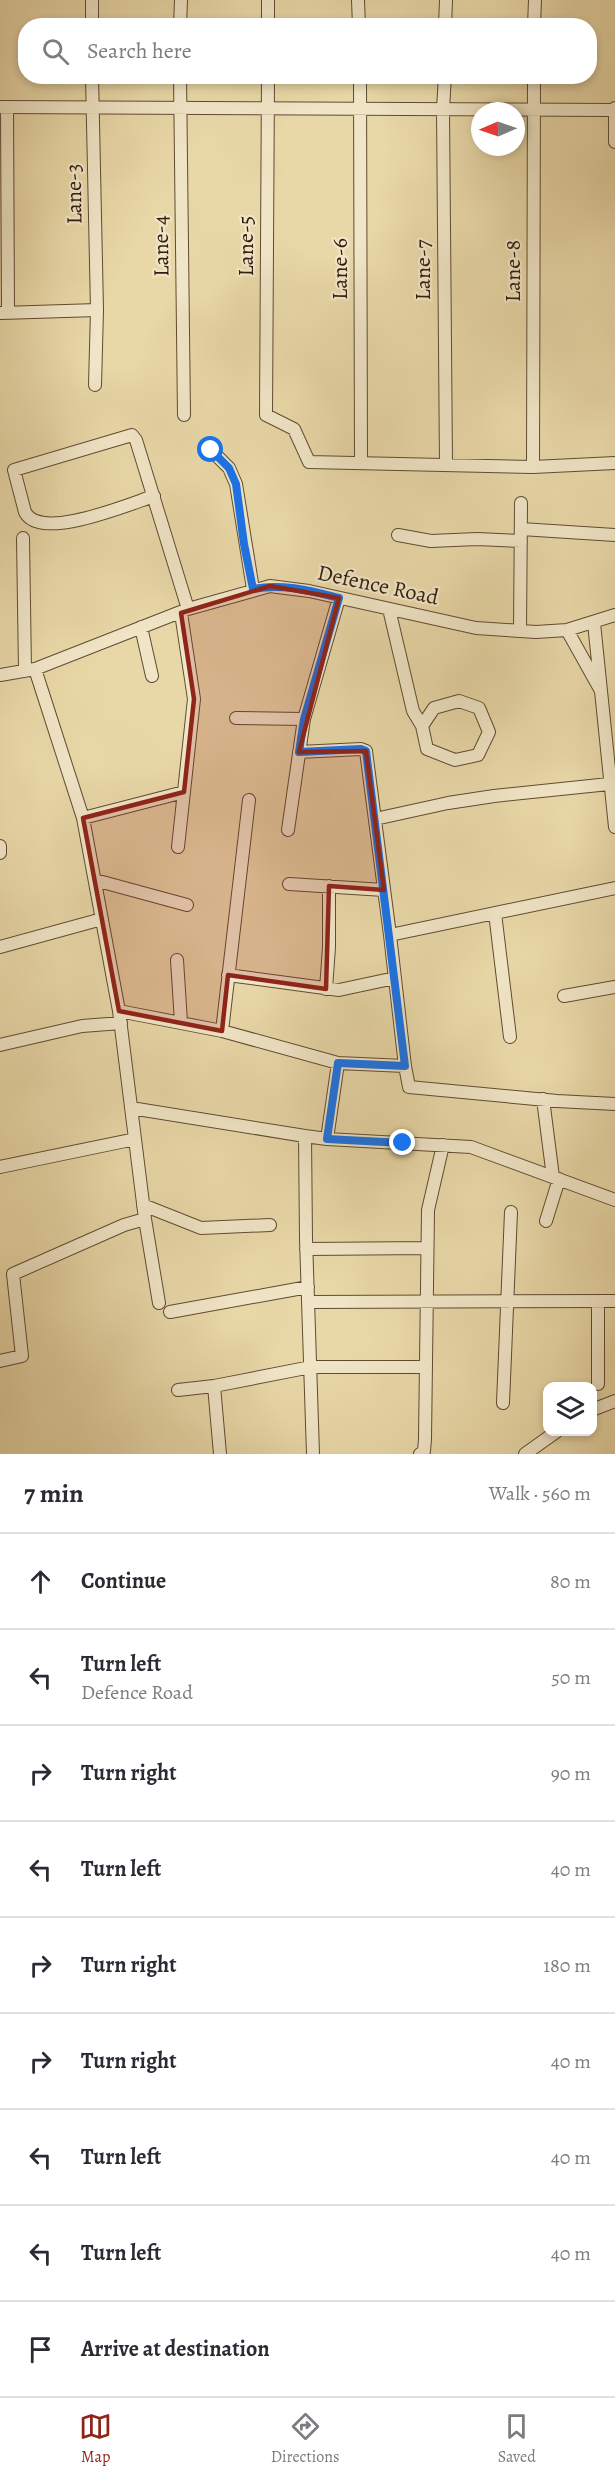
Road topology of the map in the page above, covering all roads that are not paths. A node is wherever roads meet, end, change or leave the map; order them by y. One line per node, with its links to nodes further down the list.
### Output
1 (92, 0): 7 (street)
2 (180, 0): 8 (street)
3 (268, 0): 9 (street)
4 (358, 0): 10 (street)
5 (446, 0): 11 (street)
6 (535, 0): 12 (street)
7 (92, 18)
8 (180, 18)
9 (268, 18)
10 (359, 18)
11 (445, 18)
12 (534, 18)
13 (92, 84): 20 (street, Lane-3)
14 (180, 84): 21 (street, Lane-4)
15 (268, 84): 22 (street, Lane-5)
16 (360, 84): 23 (street, Lane-6)
17 (444, 84): 24 (street, Lane-7)
18 (534, 84): 25 (street, Lane-8)
19 (4, 107): 20 (street); 29 (street)
20 (93, 108): 21 (street); 28 (street, Lane-3)
21 (180, 108): 22 (street); 31 (street, Lane-4)
22 (268, 109): 23 (street); 33 (street, Lane-5)
23 (360, 109): 24 (street); 33 (street, Lane-6)
24 (442, 110): 25 (street); 35 (street, Lane-7)
25 (534, 110): 26 (street); 36 (street, Lane-8)
26 (615, 110): 27 (street)
27 (615, 142)
28 (97, 310): 29 (street); 30 (street, Lane-3)
29 (4, 313)
30 (95, 385)
31 (184, 415)
32 (211, 450): 43 (street)
33 (361, 462): 35 (street)
34 (615, 463): 36 (street)
35 (446, 464): 36 (street)
36 (533, 466)
37 (154, 496): 37 (street); 46 (street)
38 (521, 503): 40 (street)
39 (398, 535): 40 (street)
40 (521, 535): 41 (street); 51 (street)
41 (615, 535)
42 (22, 538): 52 (street)
43 (253, 589): 44 (street, Defence Road); 46 (street, Defence Road)
44 (339, 598): 45 (street, Defence Road); 57 (street)
45 (389, 609): 51 (street, Defence Road); 58 (street)
46 (184, 611): 49 (street, Defence Road); 61 (street)
47 (615, 615): 48 (street, Defence Road)
48 (594, 623): 50 (street, Defence Road); 55 (street)
49 (141, 627): 52 (street, Defence Road); 54 (street)
50 (567, 630): 51 (street, Defence Road); 55 (street)
51 (520, 631)
52 (30, 670): 53 (street, Defence Road); 63 (street)
53 (0, 675)
54 (152, 676)
55 (602, 692): 60 (street)
56 (236, 718): 57 (street)
57 (304, 719): 59 (street)
58 (422, 726): 58 (street)
59 (299, 752): 64 (street); 66 (street)
60 (609, 784): 64 (street); 65 (street)
61 (184, 792): 63 (street); 68 (street)
62 (249, 800): 81 (street)
63 (83, 818): 70 (street)
64 (375, 819): 74 (street)
65 (615, 827)
66 (288, 830)
67 (0, 846): 69 (street)
68 (178, 847)
69 (0, 853)
70 (95, 880): 75 (street); 77 (street)
71 (289, 884): 72 (street)
72 (329, 886): 74 (street); 84 (street)
73 (615, 888): 76 (street)
74 (384, 890): 78 (street)
75 (186, 905)
76 (495, 913): 78 (street); 89 (street)
77 (102, 919): 79 (street); 86 (street)
78 (390, 935): 82 (street)
79 (0, 947)
80 (177, 960): 87 (street)
81 (228, 975): 84 (street); 88 (street)
82 (395, 978): 84 (street); 92 (street)
83 (615, 987): 85 (street)
84 (326, 989)
85 (564, 996)
86 (120, 1017): 87 (street); 90 (street); 95 (street)
87 (181, 1022): 88 (street)
88 (222, 1031): 91 (street)
89 (510, 1037)
90 (0, 1045)
91 (338, 1063): 92 (street); 98 (street)
92 (405, 1066): 93 (street)
93 (543, 1099): 94 (street); 101 (street)
94 (615, 1104)
95 (131, 1108): 96 (street); 97 (street)
96 (305, 1136): 98 (street); 109 (street)
97 (135, 1139): 100 (street); 103 (street)
98 (327, 1139): 99 (street)
99 (443, 1145): 101 (street); 108 (street)
100 (0, 1167)
101 (556, 1178): 102 (street); 106 (street)
102 (615, 1200)
103 (143, 1205): 105 (street); 107 (street)
104 (512, 1212): 111 (street)
105 (145, 1219): 116 (street); 118 (street)
106 (546, 1221)
107 (270, 1225)
108 (427, 1248): 109 (street); 115 (street)
109 (306, 1249): 110 (street)
110 (308, 1287): 114 (street); 117 (street)
111 (506, 1301): 112 (street); 115 (street); 125 (street)
112 (598, 1301): 113 (street); 121 (street)
113 (615, 1301)
114 (308, 1302): 115 (street); 119 (street)
115 (425, 1302): 120 (street)
116 (159, 1303)
117 (170, 1312)
118 (0, 1360)
119 (311, 1367): 120 (street); 122 (street); 130 (street)
120 (425, 1367): 131 (street)
121 (598, 1384)
122 (214, 1386): 123 (street); 129 (street)
123 (178, 1390)
124 (615, 1401): 126 (street)
125 (503, 1402)
126 (597, 1408)
127 (550, 1436): 128 (street)
128 (529, 1453)
129 (220, 1454)
130 (314, 1454)
131 (420, 1454)

